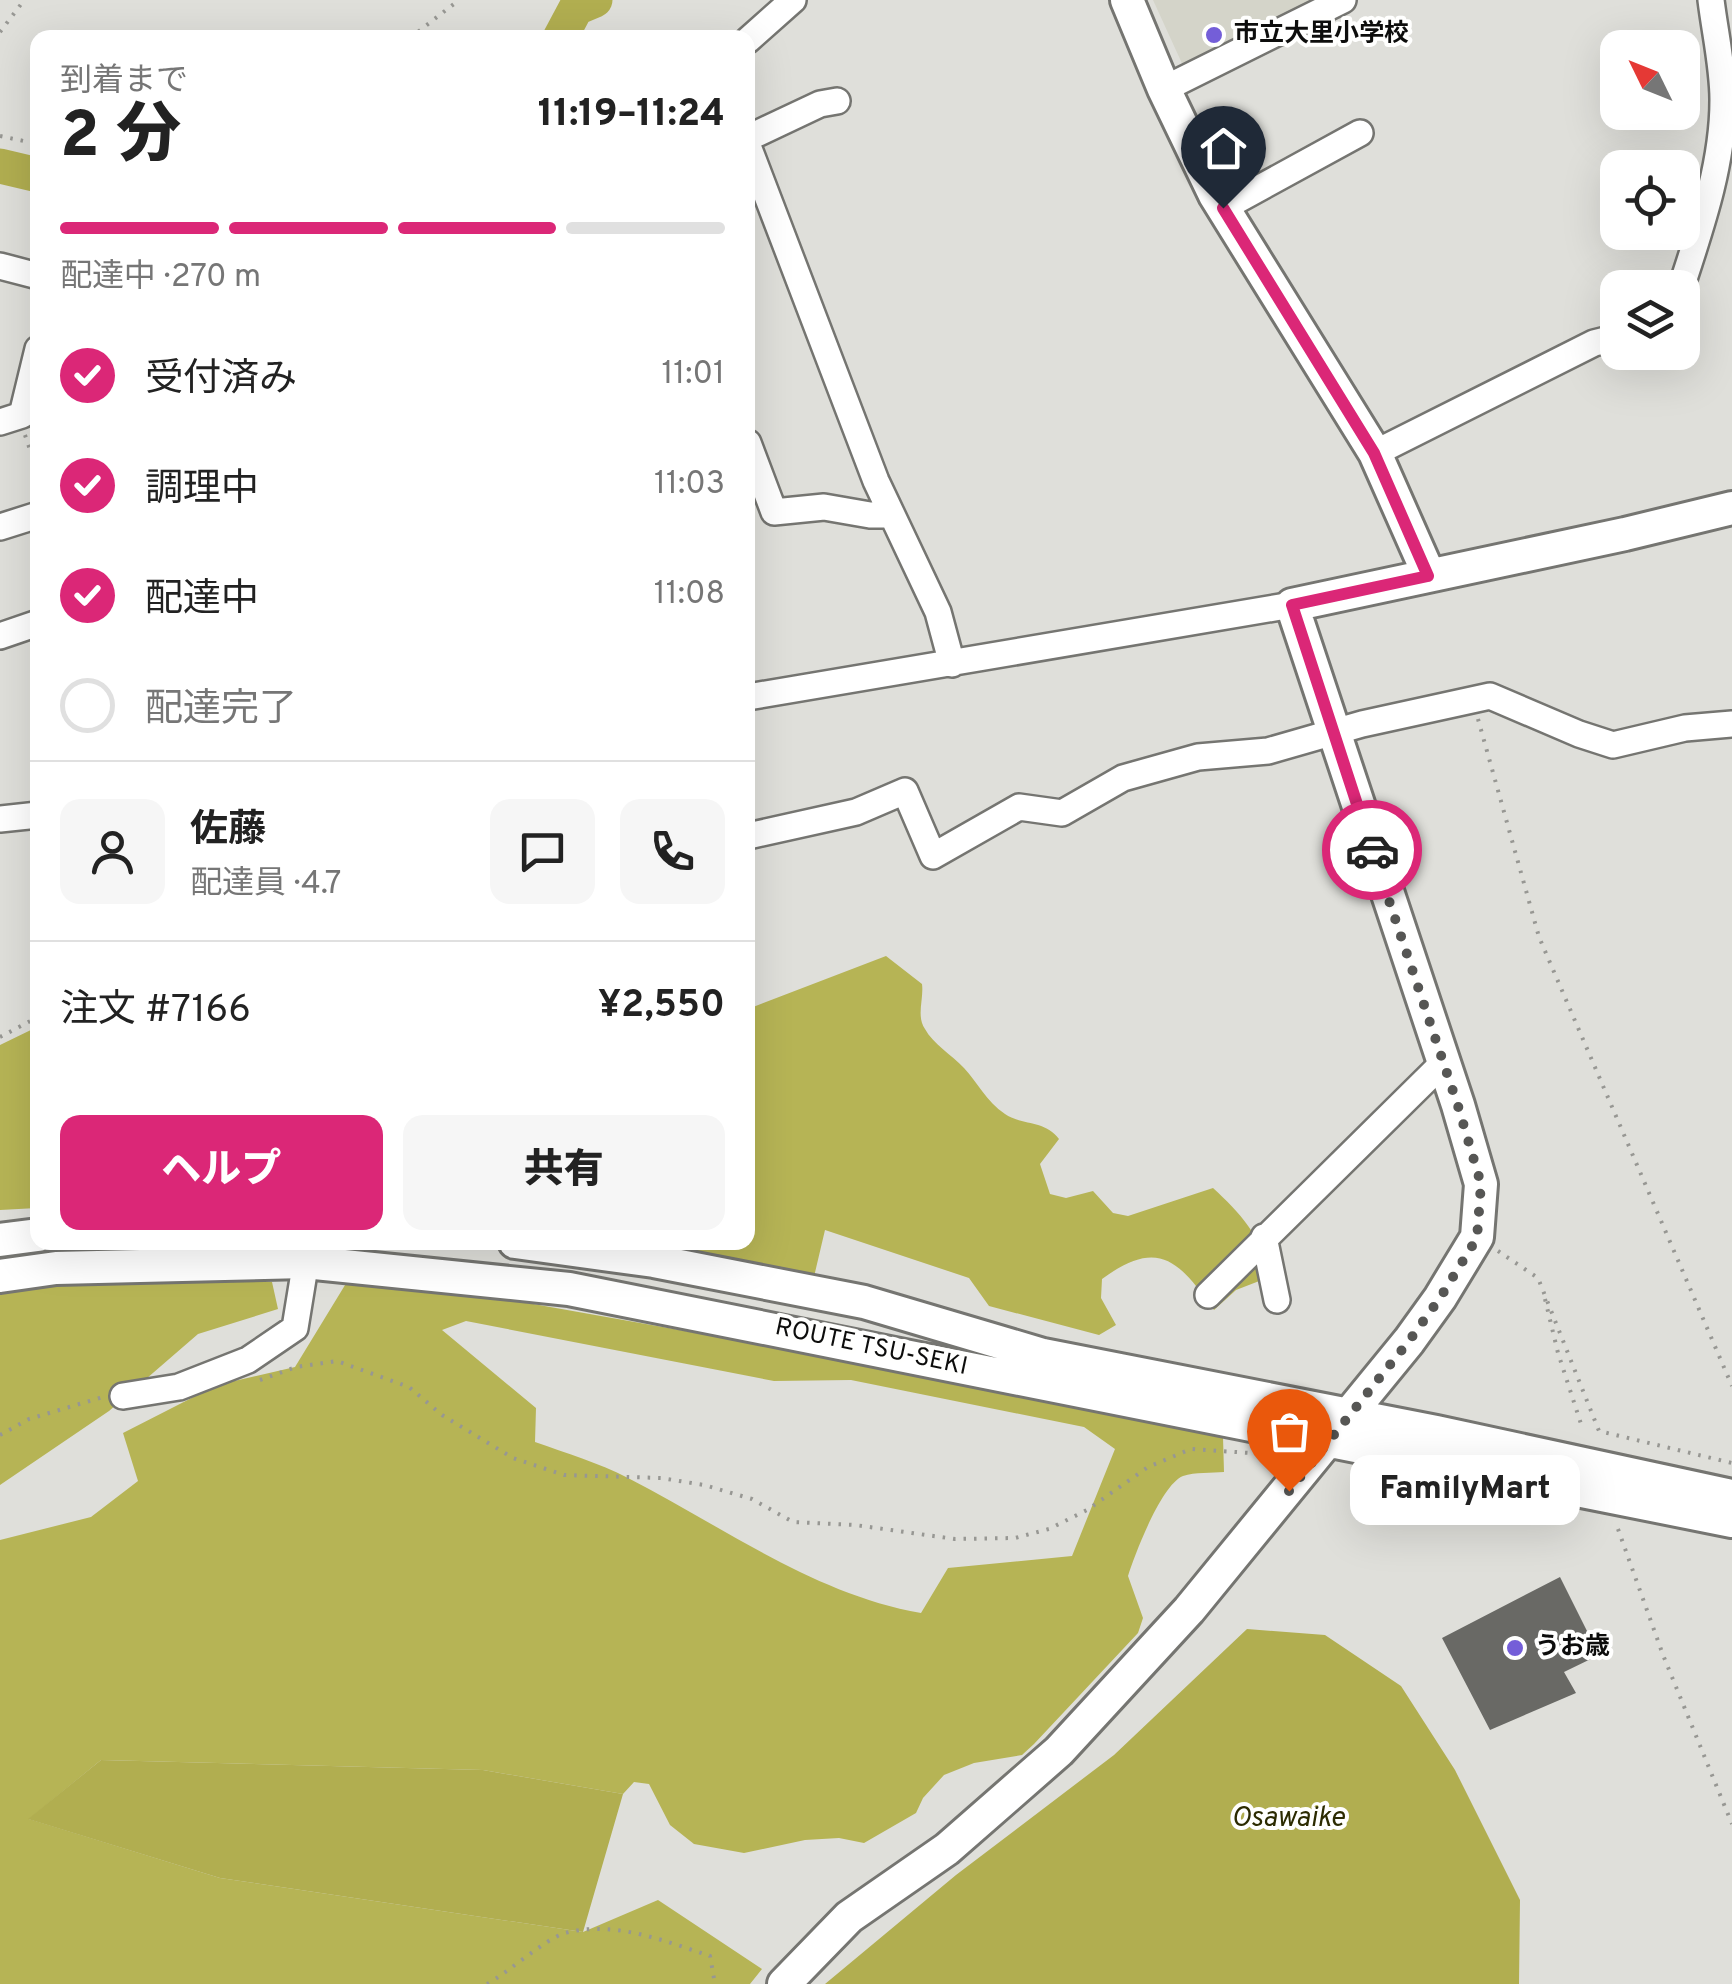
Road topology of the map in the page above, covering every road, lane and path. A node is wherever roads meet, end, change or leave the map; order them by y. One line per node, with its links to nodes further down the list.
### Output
1 (18, 0): 8 (path)
2 (459, 0): 7 (path)
3 (792, 0): 9 (street)
4 (1127, 0): 11 (main road)
5 (1343, 0): 11 (street)
6 (1710, 0): 10 (street)
7 (420, 30)
8 (0, 32)
9 (755, 34)
10 (1725, 55): 20 (street)
11 (1164, 89): 18 (main road)
12 (837, 101): 14 (street)
13 (1360, 133): 18 (street)
14 (755, 135)
15 (0, 136): 16 (path)
16 (30, 142)
17 (755, 166): 31 (street)
18 (1223, 208): 26 (main road)
19 (0, 266): 21 (street)
20 (1688, 270)
21 (30, 274)
22 (1600, 342): 26 (street)
23 (30, 370): 24 (street)
24 (11, 419): 25 (path)
25 (30, 450)
26 (1374, 453): 34 (main road)
27 (755, 462): 29 (street)
28 (1732, 508): 34 (main road)
29 (774, 512): 30 (street); 31 (street)
30 (755, 515)
31 (891, 515): 38 (street)
32 (30, 518): 33 (street)
33 (0, 527)
34 (1428, 576): 35 (main road)
35 (1292, 605): 38 (street); 42 (main road)
36 (30, 626): 37 (street)
37 (0, 636)
38 (952, 664): 39 (street)
39 (755, 696)
40 (1473, 701): 41 (street); 42 (street); 60 (path)
41 (1732, 724)
42 (1333, 732): 45 (street); 48 (main road)
43 (30, 816): 44 (street)
44 (0, 818)
45 (755, 834)
46 (30, 1021): 47 (path)
47 (0, 1037)
48 (1443, 1063): 50 (street); 51 (main road)
49 (30, 1236): 52 (main road)
50 (1264, 1237): 57 (street); 58 (street)
51 (1477, 1238): 56 (path); 62 (main road)
52 (0, 1240)
53 (574, 1250): 62 (main road, ROUTE TSU-SEKI)
54 (307, 1252): 55 (main road, ROUTE TSU-SEKI); 61 (street); 62 (main road, ROUTE TSU-SEKI)
55 (0, 1276)
56 (1542, 1290): 63 (path); 66 (path)
57 (1208, 1295)
58 (1277, 1300)
59 (260, 1380): 65 (path)
60 (1732, 1386)
61 (124, 1396): 64 (path)
62 (1341, 1427): 67 (main road, ROUTE TSU-SEKI); 68 (main road, ROUTE TSU-SEKI); 73 (main road)
63 (1583, 1430)
64 (0, 1436)
65 (1258, 1451)
66 (1732, 1463)
67 (1732, 1496)
68 (1732, 1520)
69 (1618, 1529): 70 (path)
70 (1732, 1824)
71 (487, 1984): 72 (path)
72 (715, 1984)
73 (784, 1984)

